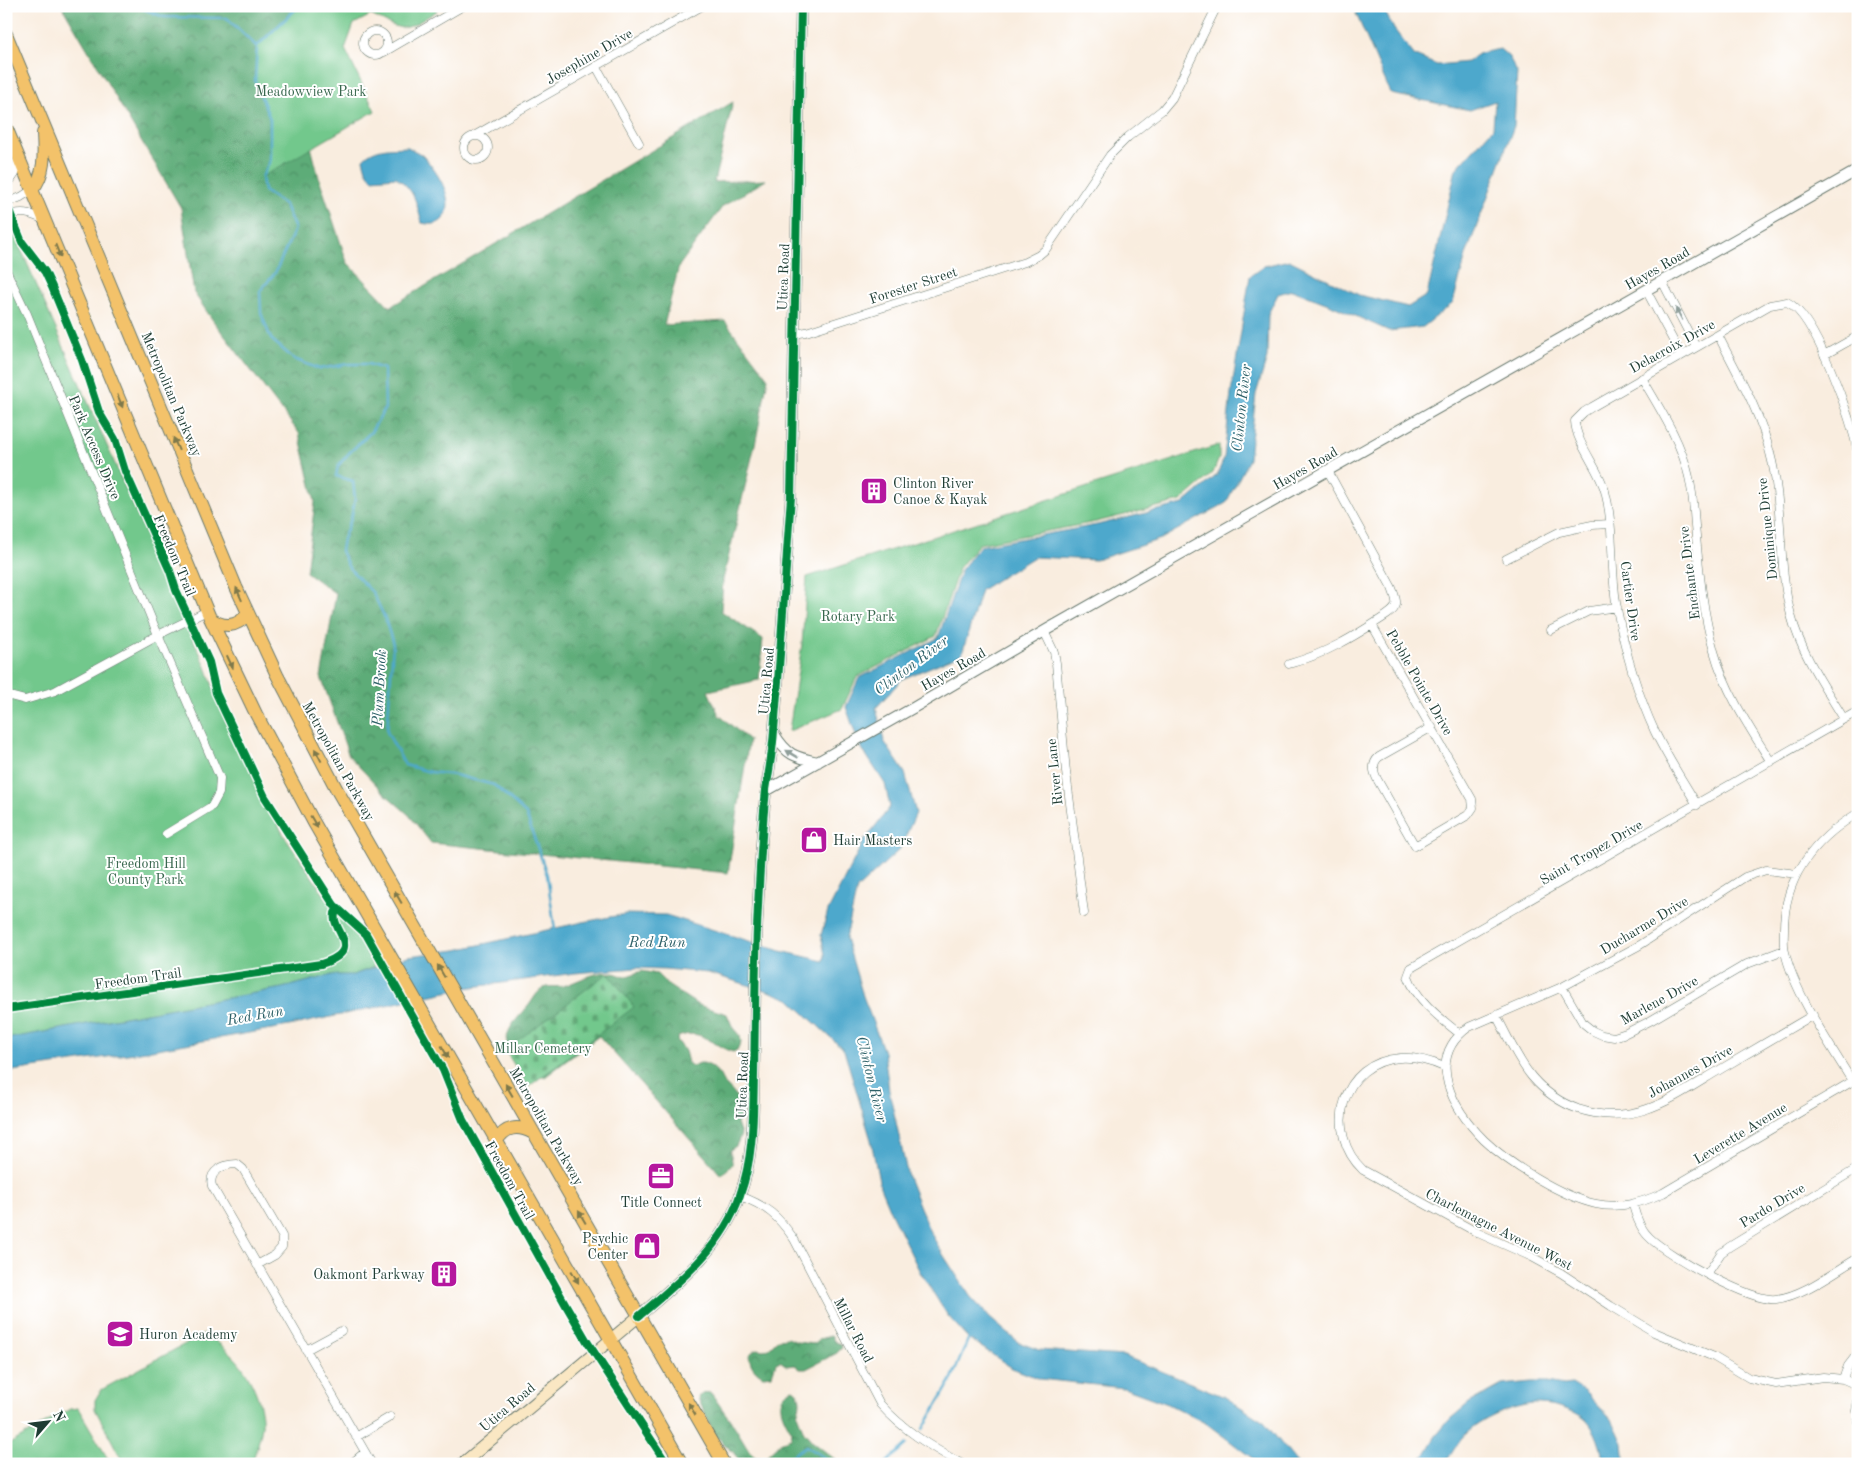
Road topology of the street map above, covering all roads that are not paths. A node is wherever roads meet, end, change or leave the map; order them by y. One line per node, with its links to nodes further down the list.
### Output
1 (463, 6): 7 (street)
2 (702, 6): 9 (street, Josephine Drive)
3 (801, 6): 26 (street, Utica Road)
4 (1218, 6): 26 (street, Forester Street)
5 (6, 34): 10 (main road, Metropolitan Parkway)
6 (386, 37): 7 (street); 8 (street); 8 (street)
7 (402, 42): 8 (street)
8 (384, 52)
9 (596, 66): 12 (street, Josephine Drive); 15 (street)
10 (42, 120): 19 (main road); 39 (main road, Metropolitan Parkway, one-way to 10)
11 (6, 127): 16 (main road)
12 (489, 128): 13 (street, Josephine Drive); 14 (street)
13 (474, 136): 14 (street); 14 (street)
14 (487, 143)
15 (638, 143)
16 (17, 152): 18 (street); 19 (main road)
17 (1858, 170): 24 (street, Hayes Road)
18 (6, 187)
19 (32, 190): 20 (street); 22 (main road)
20 (6, 204)
21 (6, 217): 22 (street)
22 (46, 221): 40 (main road, one-way to 40)
23 (6, 270): 44 (street, Park Access Drive)
24 (1662, 281): 25 (street, Hayes Road); 29 (street, one-way to 24)
25 (1646, 290): 31 (street); 35 (street, Hayes Road)
26 (794, 334): 50 (street, Utica Road)
27 (1718, 335): 29 (street, Delacroix Drive); 30 (street, Delacroix Drive); 48 (street, Dominique Drive)
28 (1858, 336): 30 (street)
29 (1696, 347): 31 (street, Delacroix Drive)
30 (1824, 355): 34 (street)
31 (1681, 356): 32 (street, Delacroix Drive)
32 (1642, 378): 33 (street, Delacroix Drive); 52 (street, Enchante Drive)
33 (1575, 421): 36 (street, Cartier Drive)
34 (1858, 453)
35 (1328, 471): 41 (street, Pebble Pointe Drive); 43 (street, Hayes Road)
36 (1610, 524): 37 (street); 38 (street, Cartier Drive)
37 (1506, 559)
38 (1617, 607): 42 (street); 54 (street, Cartier Drive)
39 (248, 614): 40 (main road); 66 (main road, Metropolitan Parkway, one-way to 39)
40 (209, 615): 44 (street); 67 (main road, one-way to 67)
41 (1372, 625): 45 (street); 49 (street, Pebble Pointe Drive)
42 (1551, 630)
43 (1044, 631): 51 (street, Hayes Road); 58 (street, River Lane)
44 (158, 635): 46 (street); 56 (street, Park Access Drive)
45 (1289, 664)
46 (6, 695)
47 (1858, 711): 48 (street, Saint Tropez Drive)
48 (1844, 719): 52 (street, Saint Tropez Drive)
49 (1432, 727): 49 (street, Pebble Pointe Drive)
50 (774, 734): 51 (street, one-way to 50); 53 (street, Utica Road)
51 (818, 762): 53 (street, Hayes Road)
52 (1771, 762): 54 (street, Saint Tropez Drive)
53 (766, 791): 69 (street, Utica Road)
54 (1697, 805): 63 (street, Saint Tropez Drive)
55 (1858, 813): 57 (street)
56 (166, 834)
57 (1797, 874): 59 (street); 60 (street, Ducharme Drive)
58 (1084, 913)
59 (1784, 950): 60 (street, Marlene Drive); 62 (street)
60 (1562, 987): 61 (street, Ducharme Drive)
61 (1496, 1015): 62 (street, Johannes Drive); 63 (street, Ducharme Drive)
62 (1813, 1015): 65 (street)
63 (1460, 1034): 64 (street, Ducharme Drive)
64 (1444, 1067): 70 (street, Leverette Avenue); 79 (street, Charlemagne Avenue West)
65 (1855, 1079): 70 (street, Leverette Avenue)
66 (534, 1133): 67 (main road); 74 (main road, Metropolitan Parkway, one-way to 66)
67 (496, 1142): 76 (main road, one-way to 76)
68 (1858, 1168): 73 (street, Pardo Drive)
69 (740, 1196): 74 (street, Utica Road); 91 (street, Millar Road)
70 (1633, 1205): 73 (street)
71 (1858, 1258): 73 (street)
72 (257, 1265): 72 (street); 77 (street)
73 (1707, 1274)
74 (639, 1316): 76 (main road, Utica Road); 90 (main road, Metropolitan Parkway, one-way to 74)
75 (341, 1331): 77 (street)
76 (611, 1340): 88 (main road, Utica Road); 89 (main road)
77 (306, 1350): 84 (street)
78 (1858, 1353): 79 (street)
79 (1843, 1379): 80 (street)
80 (1858, 1388)
81 (1858, 1400): 83 (street)
82 (390, 1417): 84 (street)
83 (1858, 1422)
84 (356, 1436): 85 (street)
85 (365, 1452): 86 (street); 87 (street)
86 (350, 1464)
87 (372, 1464)
88 (462, 1464)
89 (682, 1464)
90 (724, 1464)
91 (962, 1464)

